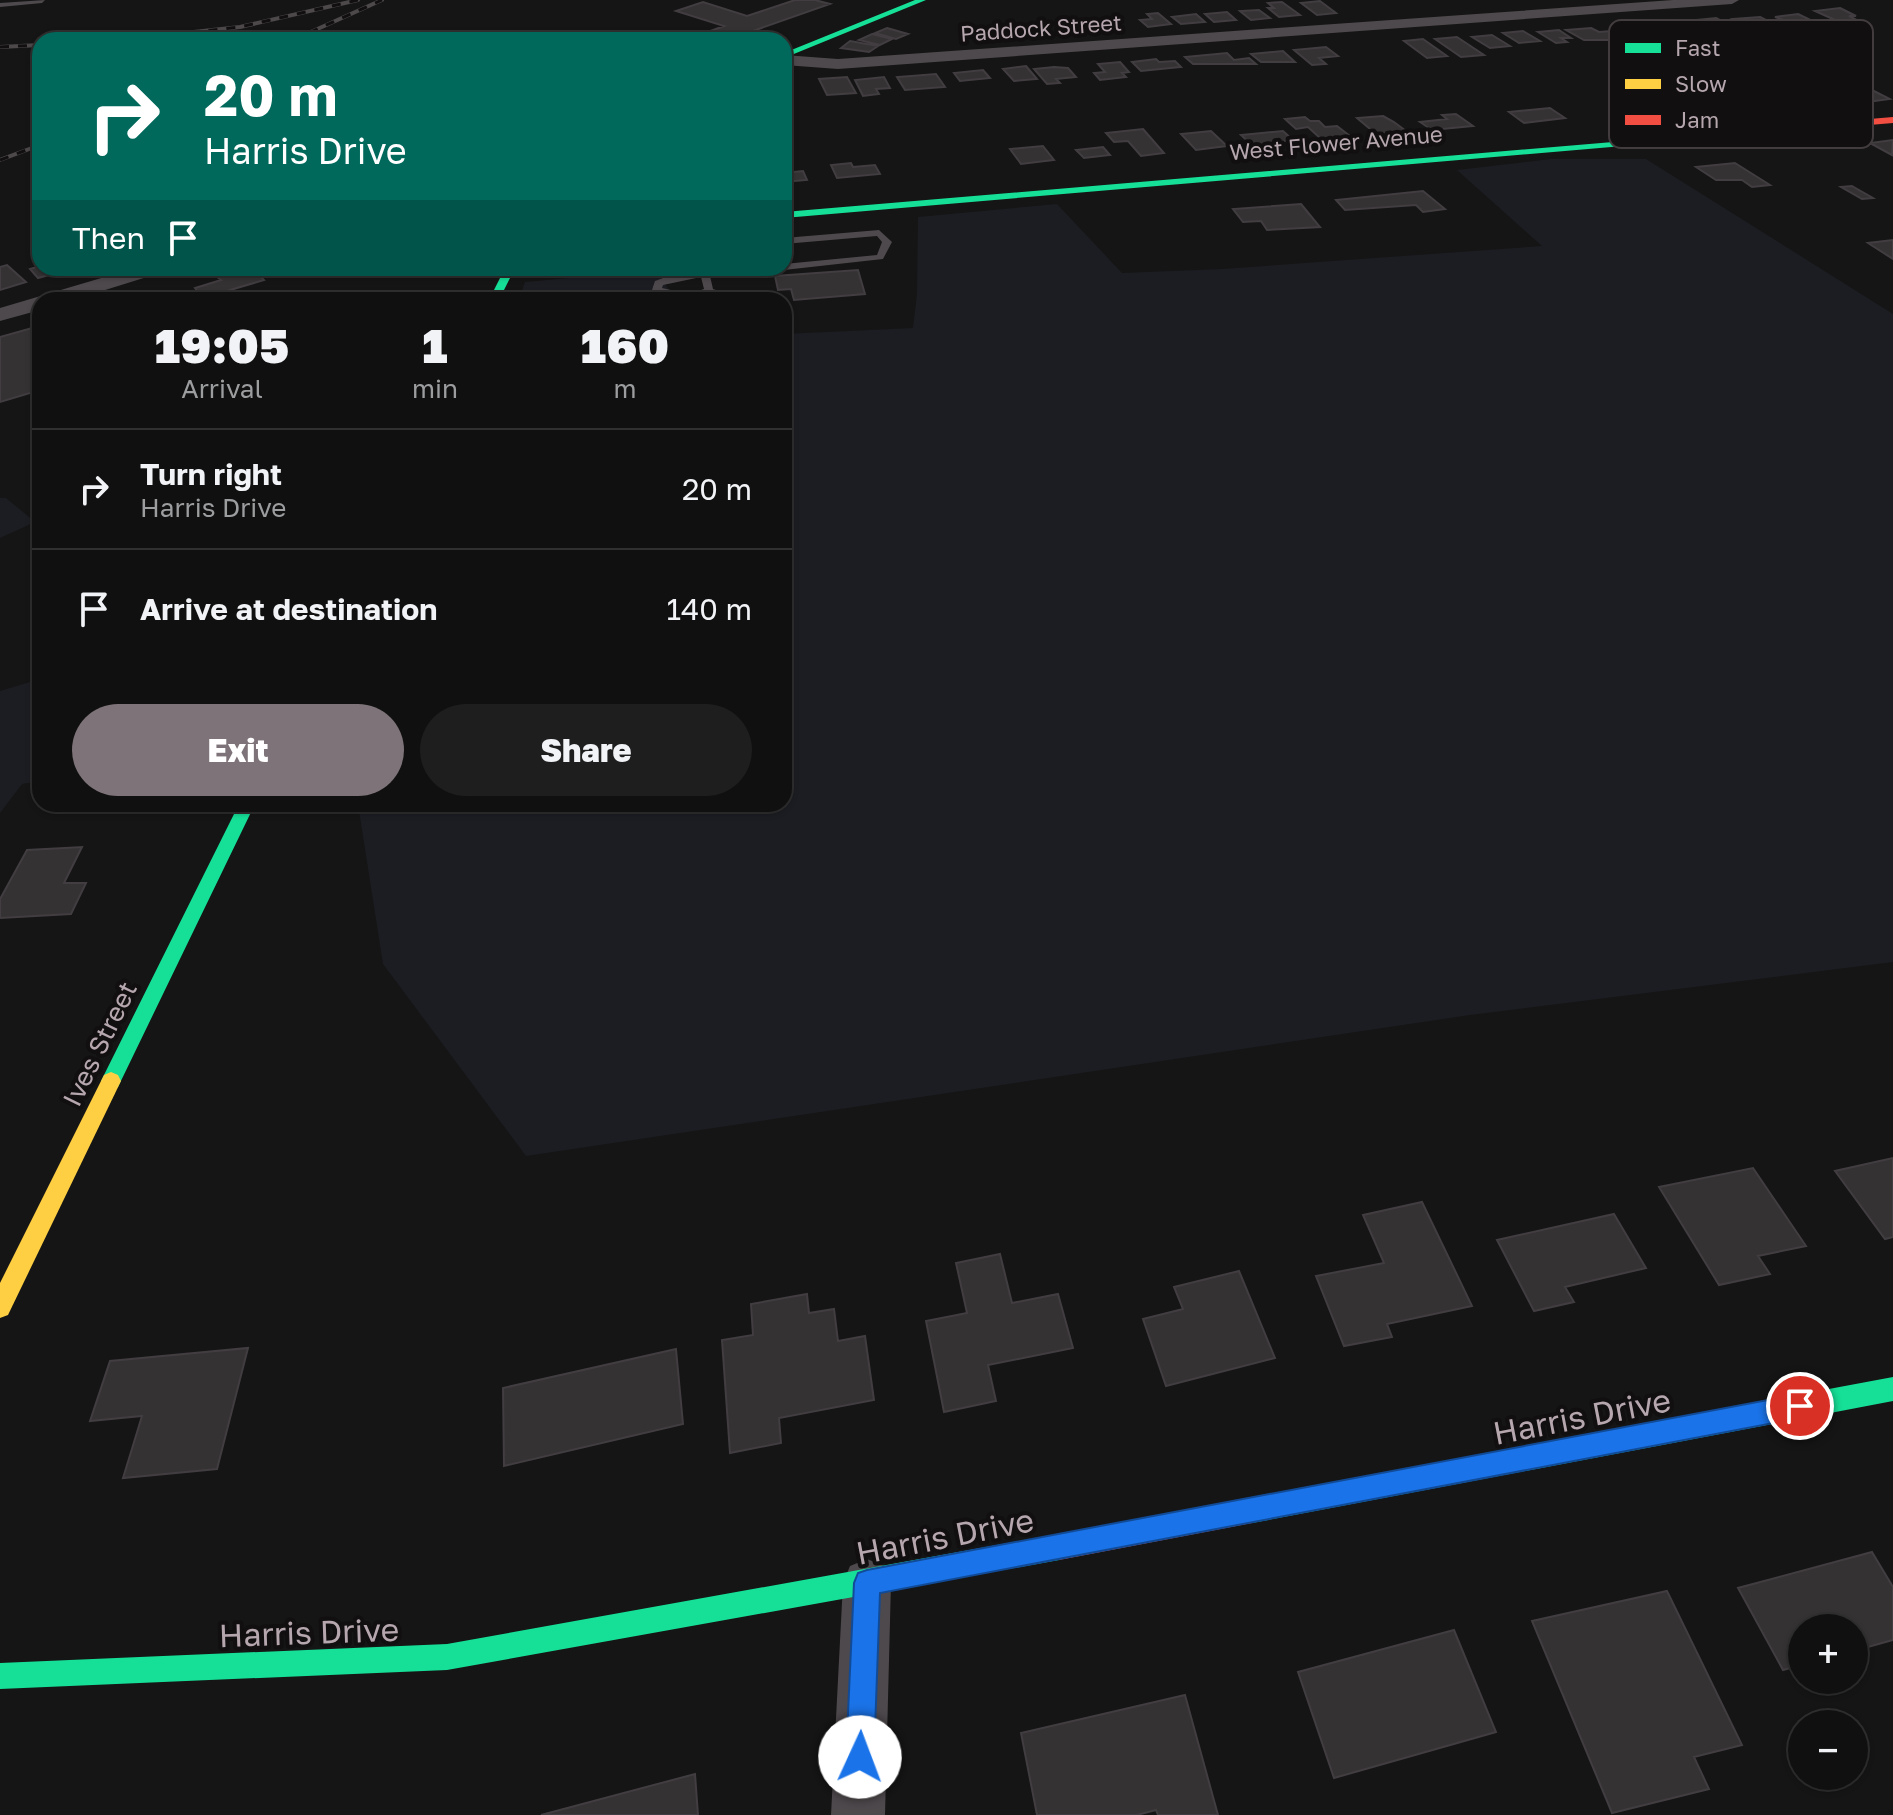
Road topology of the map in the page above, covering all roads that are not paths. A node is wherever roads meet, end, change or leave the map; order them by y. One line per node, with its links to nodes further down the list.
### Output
1 (922, 0): 7 (street)
2 (1541, 0): 6 (street)
3 (1732, 0): 6 (street, Paddock Street)
4 (42, 1): 5 (lane)
5 (0, 2)
6 (1561, 12): 8 (street, Paddock Street)
7 (792, 55)
8 (792, 59)
9 (1893, 120): 10 (street, West Flower Avenue)
10 (1873, 122)
11 (1609, 144): 12 (street, West Flower Avenue)
12 (792, 214)
13 (792, 240): 14 (lane)
14 (792, 266)
15 (130, 276): 18 (street)
16 (706, 277): 17 (lane); 19 (lane)
17 (709, 291): 20 (lane); 21 (lane)
18 (77, 292)
19 (666, 292)
20 (706, 292)
21 (712, 292)
22 (32, 305): 23 (street)
23 (0, 315)
24 (243, 812): 25 (street, Ives Street)
25 (0, 1307)
26 (1893, 1389): 27 (street, Harris Drive)
27 (867, 1583): 28 (street, Harris Drive); 29 (street)
28 (0, 1676)
29 (858, 1815)

